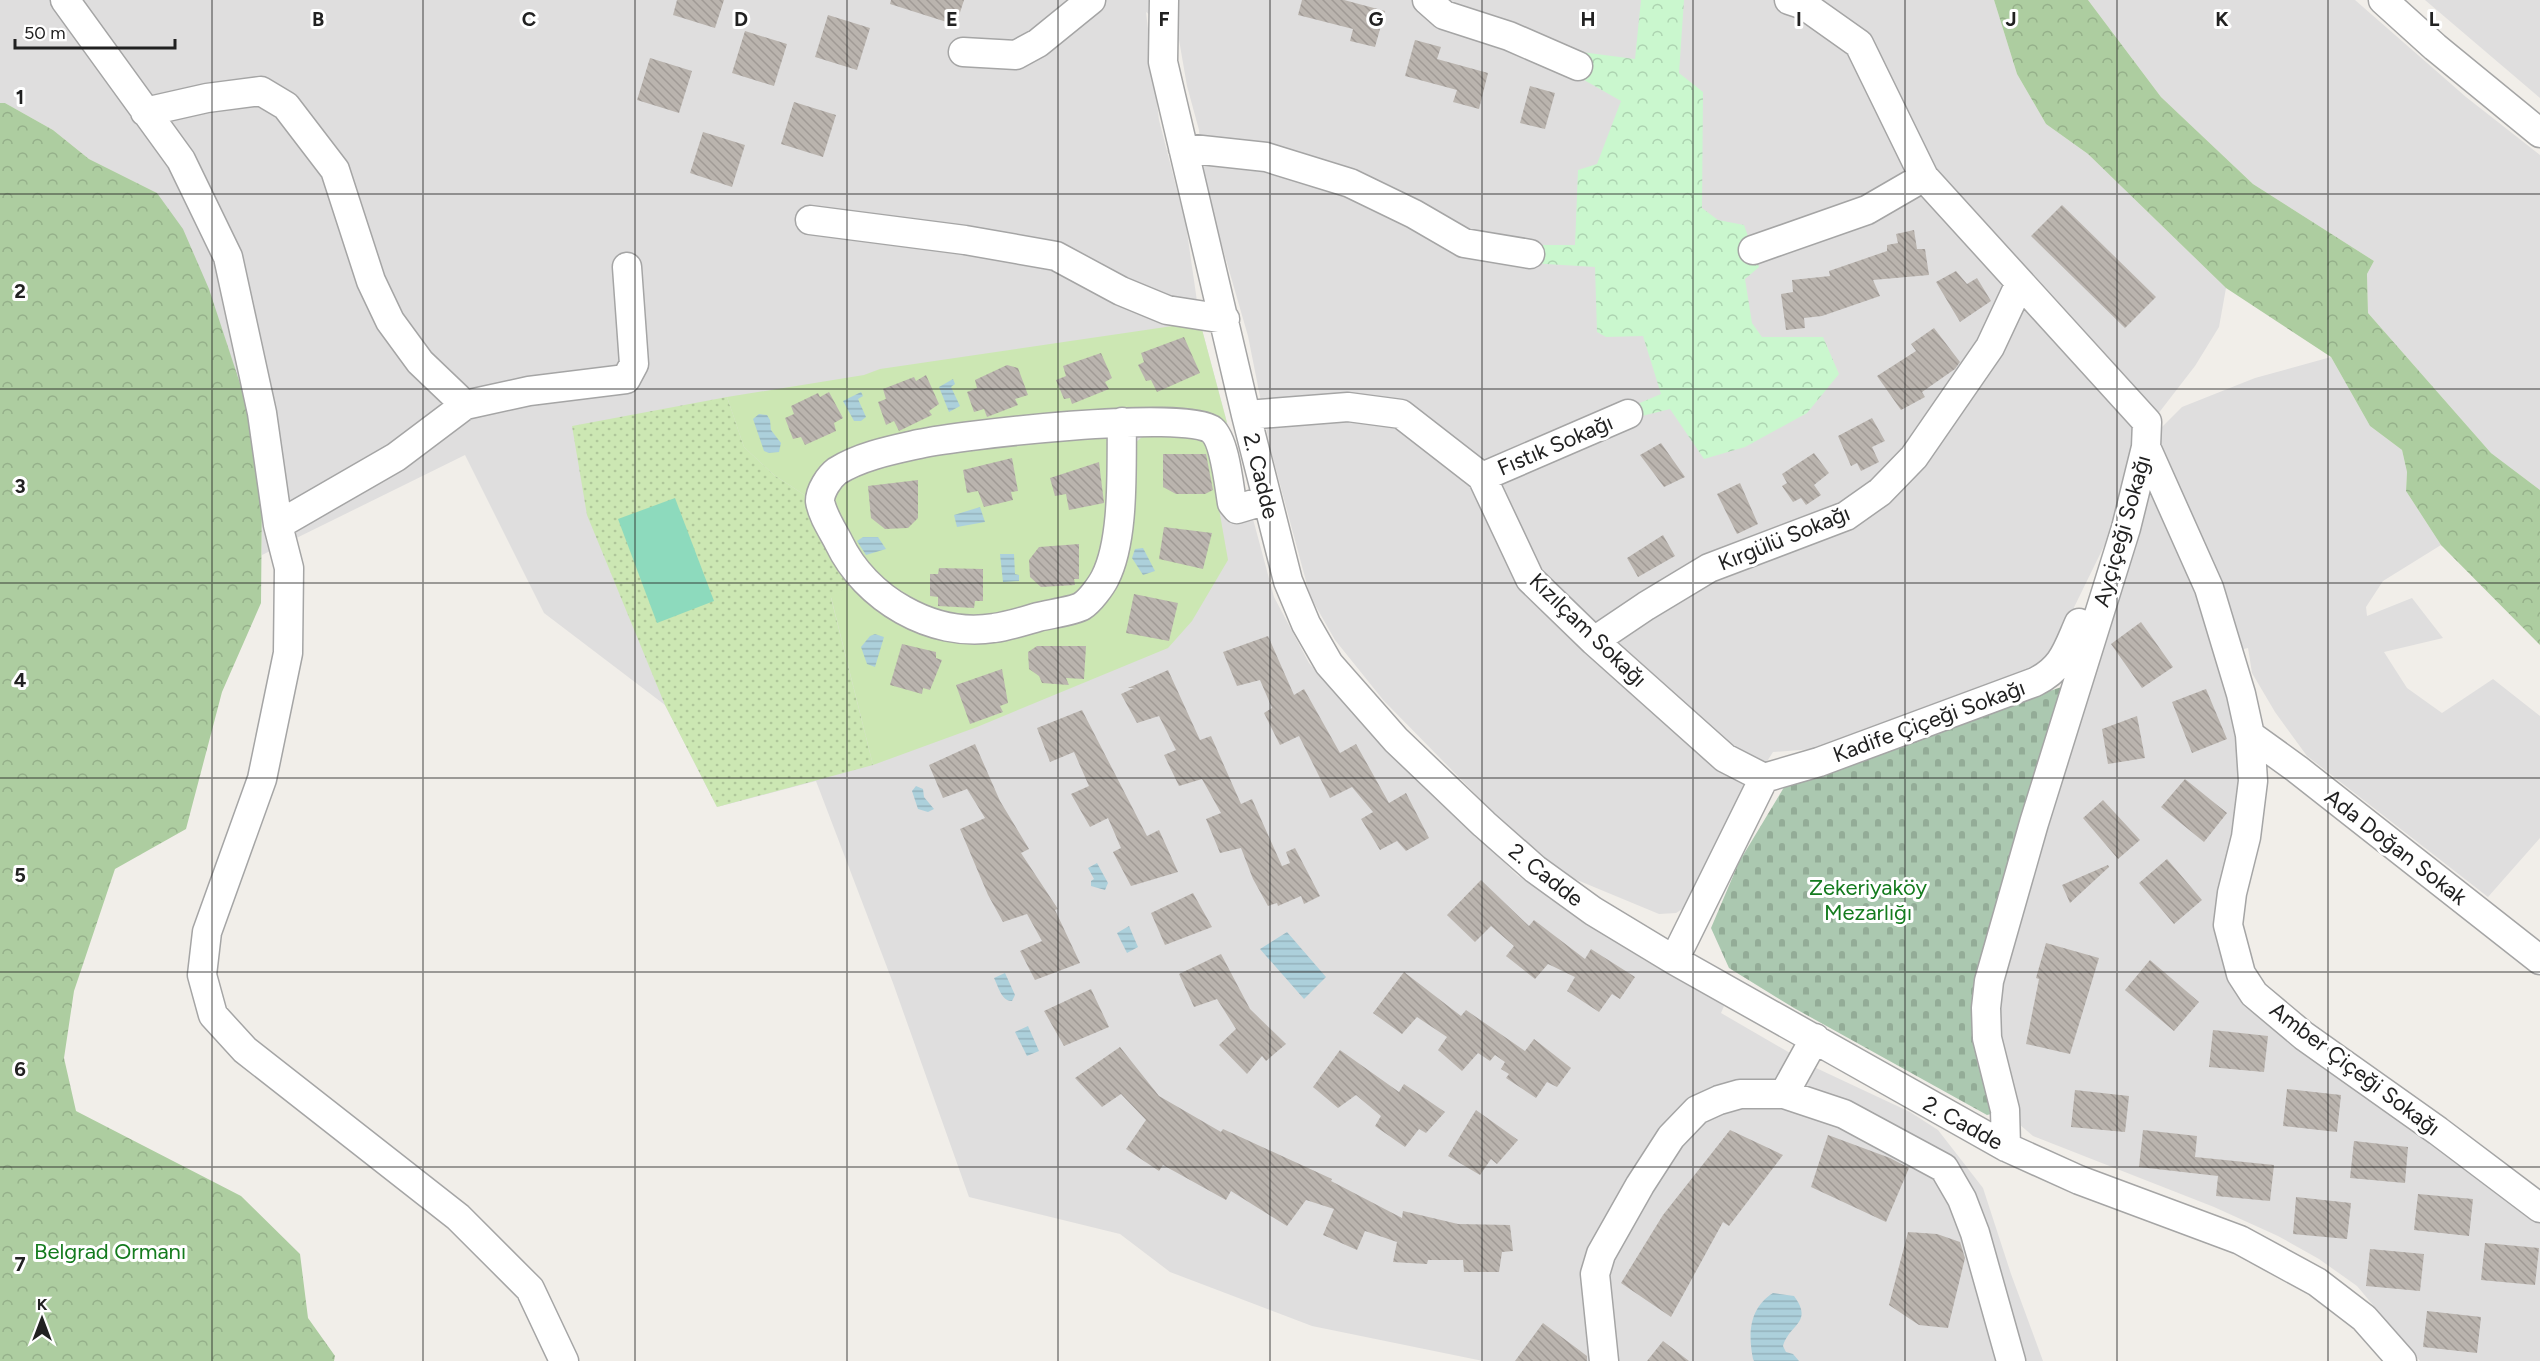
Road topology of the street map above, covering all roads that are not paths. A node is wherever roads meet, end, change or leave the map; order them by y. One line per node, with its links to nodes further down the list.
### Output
1 (65, 0): 9 (street)
2 (1091, 0): 7 (street)
3 (1164, 0): 11 (street, 2. Cadde)
4 (1427, 0): 8 (street)
5 (1789, 0): 12 (street, Ayçiçeği Sokağı)
6 (2382, 0): 10 (street)
7 (963, 52)
8 (1578, 66)
9 (145, 112): 19 (street); 26 (street)
10 (2540, 133)
11 (1184, 148): 15 (street); 18 (street, 2. Cadde)
12 (1924, 177): 14 (street); 17 (street, Ayçiçeği Sokağı)
13 (810, 220): 18 (street)
14 (1753, 249)
15 (1530, 255)
16 (627, 267): 19 (street)
17 (2020, 283): 23 (street, Ayçiçeği Sokağı); 27 (street, Kırgülü Sokağı)
18 (1225, 319): 21 (street, 2. Cadde)
19 (465, 405): 26 (street)
20 (1628, 414): 24 (street, Fıstık Sokağı)
21 (1246, 415): 24 (street, Kızılçam Sokağı); 25 (street, 2. Cadde)
22 (1122, 422): 22 (street); 25 (street)
23 (2146, 447): 28 (street, Amber Çiçeği Sokağı); 29 (street, Kadife Çiçeği Sokağı); 34 (street, Ayçiçeği Sokağı)
24 (1482, 477): 27 (street, Kızılçam Sokağı)
25 (1268, 500): 30 (street, 2. Cadde)
26 (278, 525): 36 (street)
27 (1594, 641): 29 (street, Kızılçam Sokağı)
28 (2250, 735): 31 (street, Ada Doğan Sokak); 35 (street, Amber Çiçeği Sokağı)
29 (1764, 777): 30 (street)
30 (1674, 960): 32 (street, 2. Cadde)
31 (2540, 960)
32 (1815, 1038): 33 (street); 34 (street, 2. Cadde)
33 (1784, 1094): 37 (street); 38 (street)
34 (2006, 1147): 39 (street, 2. Cadde)
35 (2540, 1208)
36 (564, 1361)
37 (1604, 1361)
38 (2011, 1361)
39 (2402, 1361)

